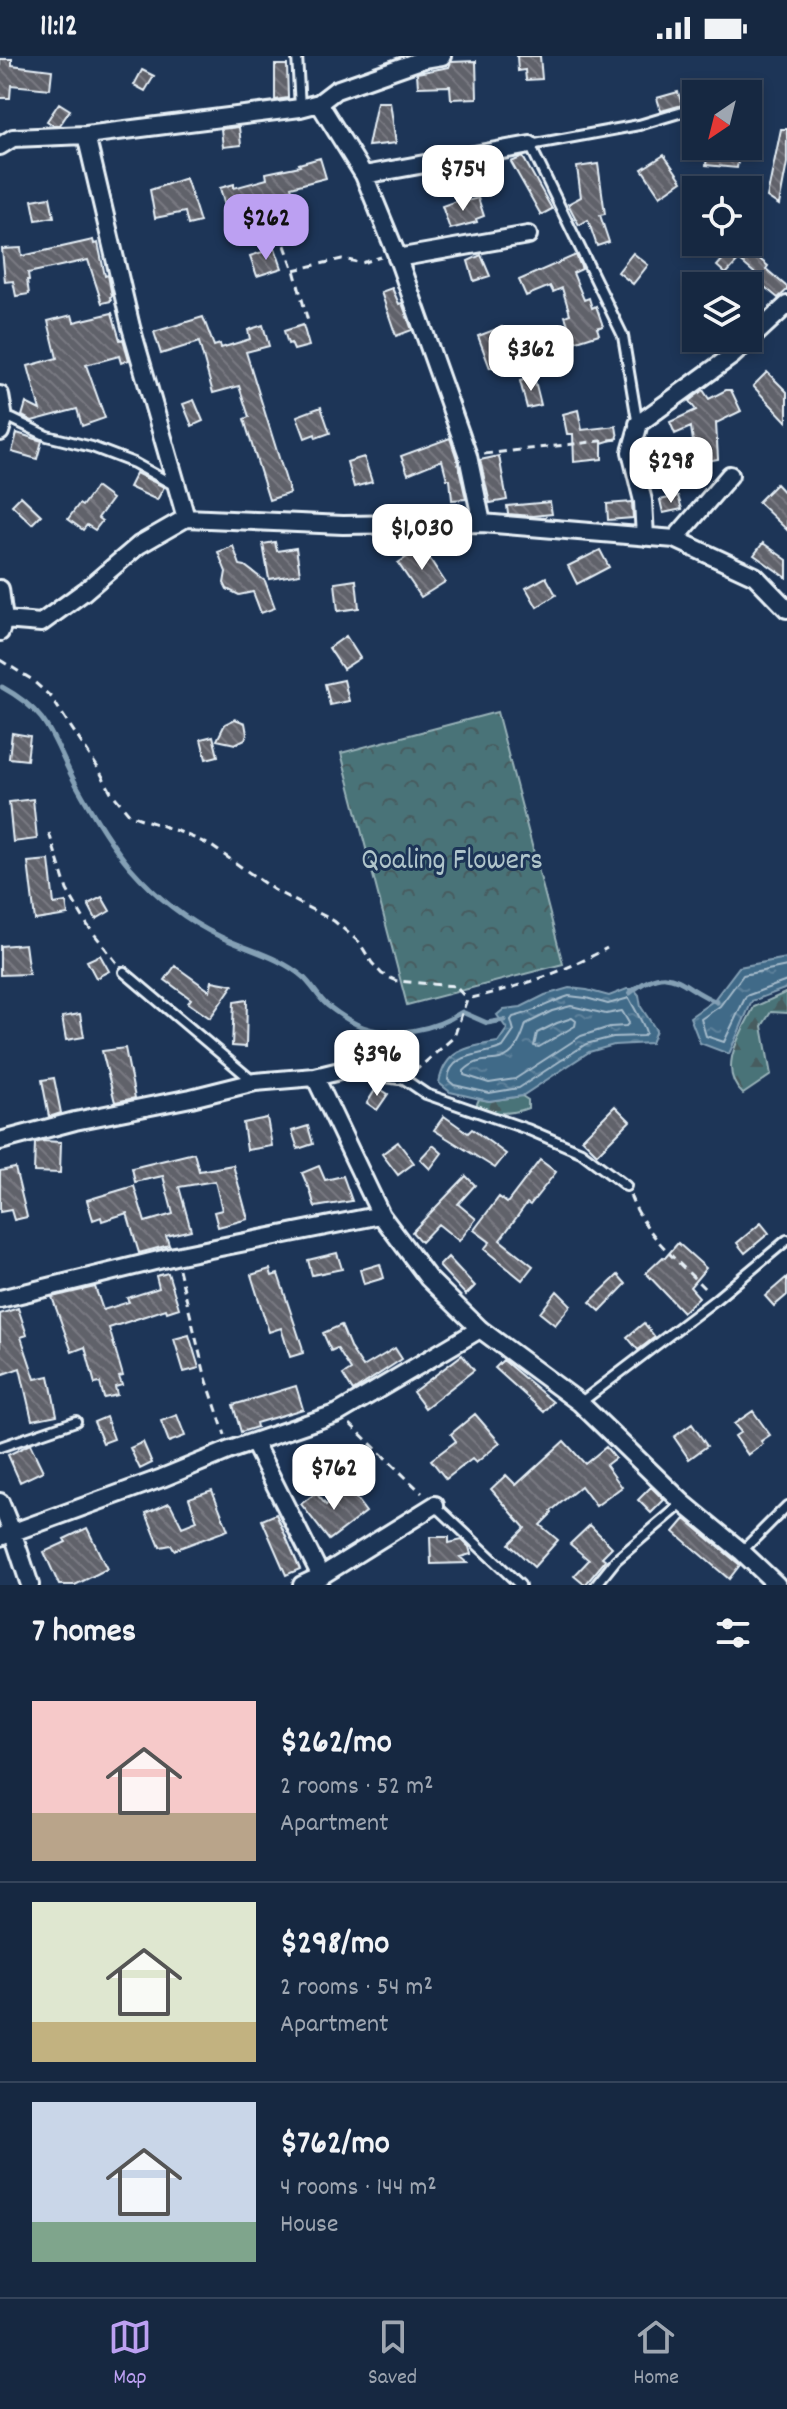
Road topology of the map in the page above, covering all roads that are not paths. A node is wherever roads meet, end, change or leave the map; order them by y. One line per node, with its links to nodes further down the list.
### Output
1 (297, 56): 5 (lane)
2 (442, 56): 3 (street)
3 (423, 57): 4 (street)
4 (319, 103): 5 (street); 10 (street)
5 (300, 108): 7 (street)
6 (682, 112): 8 (lane)
7 (86, 135): 9 (street); 18 (street)
8 (530, 145): 10 (street); 16 (lane)
9 (0, 146)
10 (364, 175): 12 (street)
11 (528, 235): 12 (street)
12 (396, 256): 20 (street)
13 (787, 305): 16 (street)
14 (0, 396): 15 (street)
15 (2, 425): 18 (lane)
16 (637, 430): 21 (street)
17 (730, 475): 22 (street)
18 (174, 478): 19 (street)
19 (186, 518): 20 (street); 25 (street)
20 (482, 523): 21 (street)
21 (645, 537): 22 (street)
22 (675, 539): 24 (street)
23 (0, 589): 25 (street)
24 (787, 609)
25 (2, 626)
26 (124, 972): 29 (lane)
27 (398, 1075): 28 (street); 31 (lane)
28 (315, 1077): 29 (street); 32 (street)
29 (255, 1082): 30 (street)
30 (0, 1141)
31 (626, 1186)
32 (381, 1215): 34 (street); 35 (street)
33 (787, 1240): 36 (lane)
34 (0, 1299)
35 (480, 1329): 36 (street); 38 (street)
36 (580, 1403): 41 (street)
37 (76, 1421): 39 (lane)
38 (254, 1443): 44 (street); 46 (street)
39 (0, 1447)
40 (0, 1502): 44 (street)
41 (683, 1503): 45 (street); 50 (lane)
42 (435, 1505): 46 (street); 49 (lane)
43 (787, 1506): 45 (lane)
44 (7, 1535): 47 (street)
45 (741, 1551): 51 (street)
46 (321, 1576): 48 (street)
47 (30, 1585)
48 (302, 1585)
49 (520, 1585)
50 (596, 1585)
51 (777, 1585)

